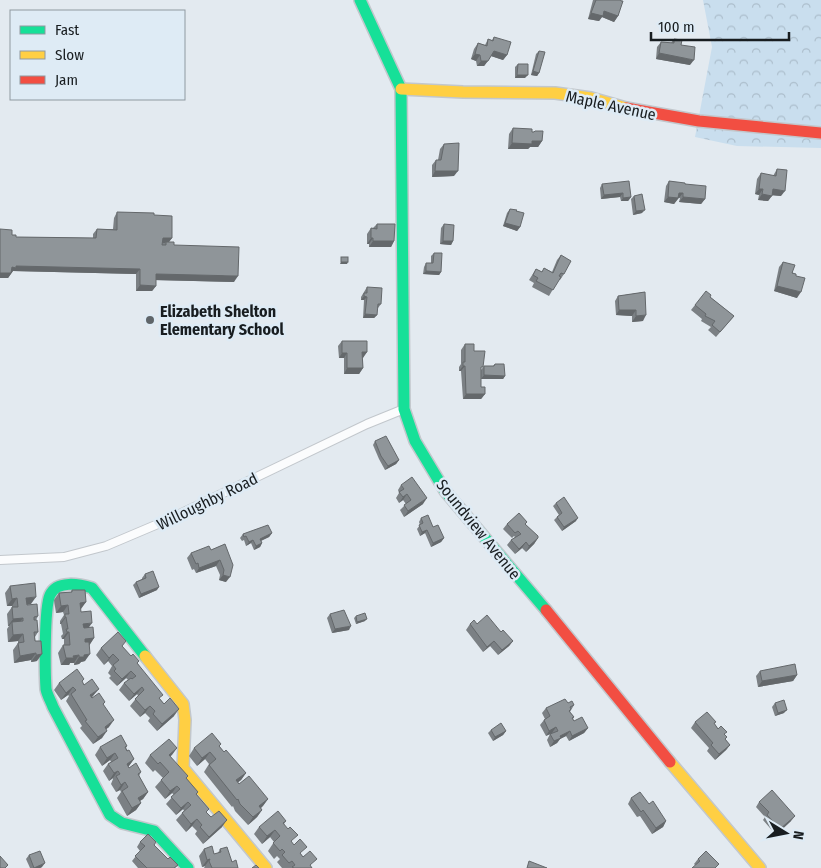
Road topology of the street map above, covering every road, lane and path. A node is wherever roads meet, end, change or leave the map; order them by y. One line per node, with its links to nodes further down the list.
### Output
1 (360, 0): 2 (street, Soundview Avenue)
2 (401, 89): 3 (street, Maple Avenue); 4 (street, Soundview Avenue)
3 (821, 133)
4 (404, 409): 5 (street, Willoughby Road); 8 (street, Soundview Avenue)
5 (0, 560)
6 (188, 868): 7 (street)
7 (266, 868)
8 (760, 868)

